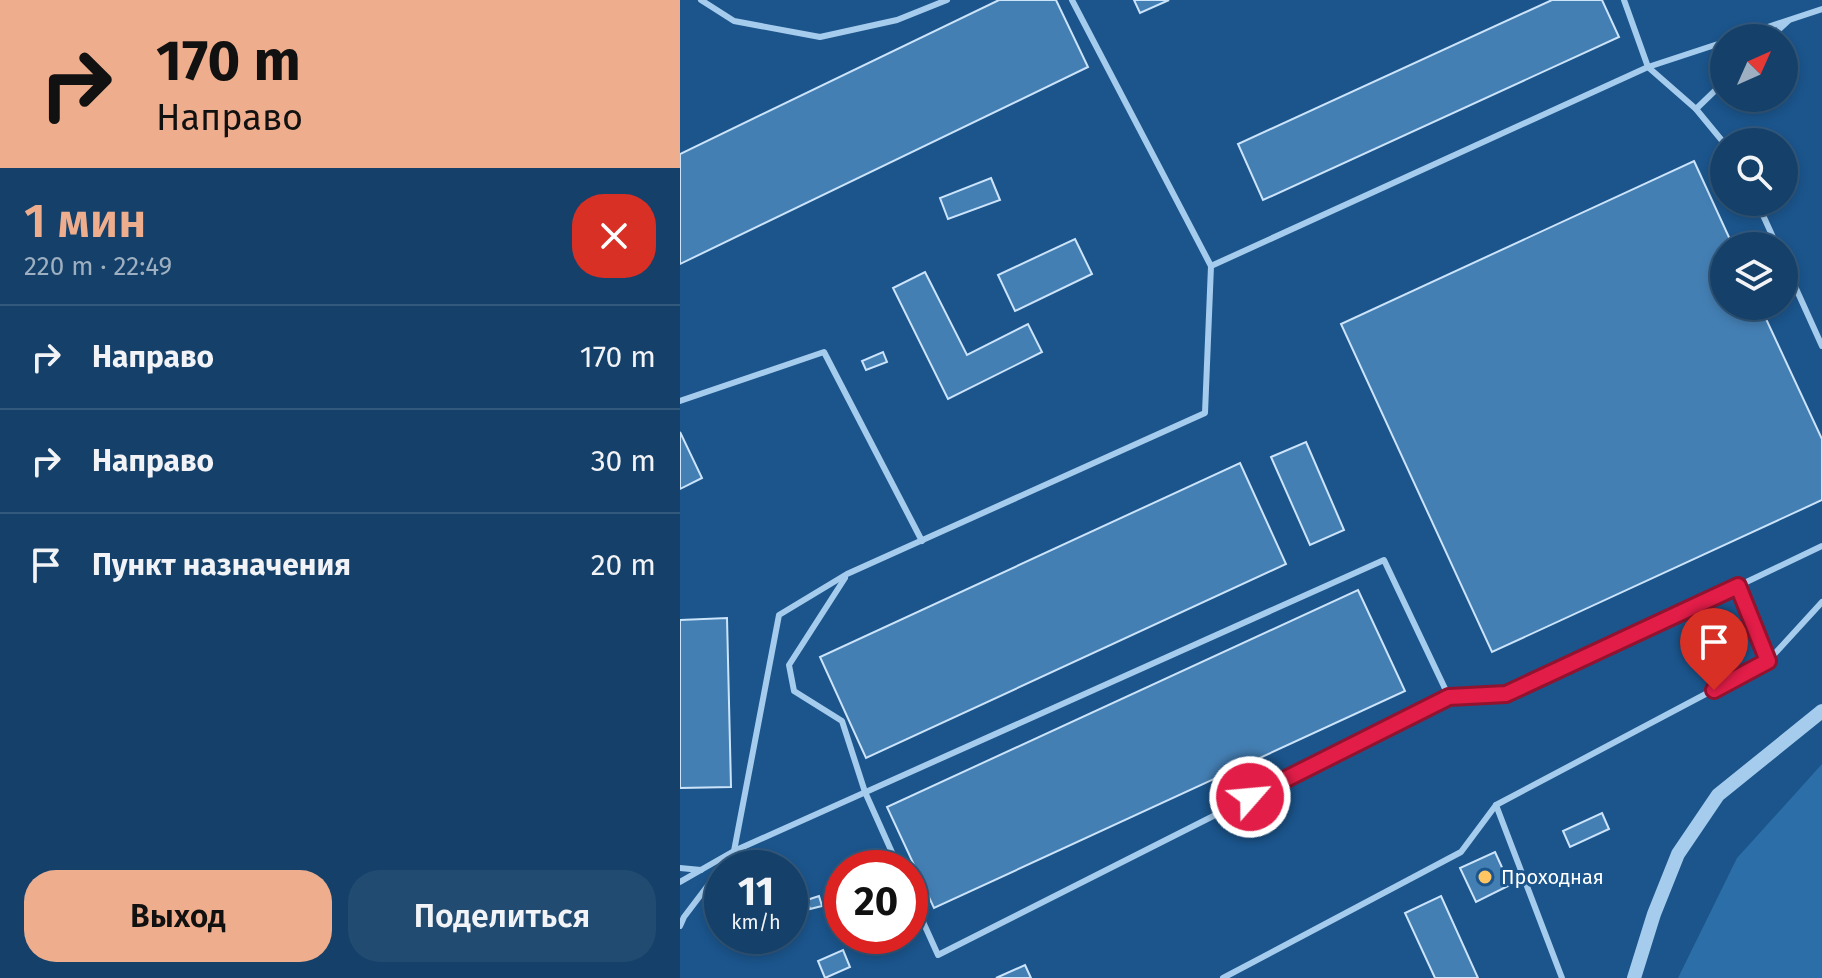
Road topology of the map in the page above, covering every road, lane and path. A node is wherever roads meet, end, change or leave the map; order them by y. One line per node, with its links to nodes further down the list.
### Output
1 (701, 0): 2 (lane)
2 (947, 0)
3 (1072, 0): 14 (lane)
4 (1624, 0): 10 (lane)
5 (1822, 9): 6 (lane)
6 (1789, 20): 7 (lane); 8 (lane)
7 (1777, 24)
8 (1785, 24)
9 (1710, 47): 10 (lane)
10 (1648, 67): 12 (lane); 14 (lane)
11 (1710, 96): 12 (lane)
12 (1696, 109): 13 (lane)
13 (1712, 128)
14 (1211, 266): 18 (lane)
15 (1798, 293): 16 (lane)
16 (1822, 346)
17 (680, 401): 18 (lane)
18 (922, 541): 20 (lane)
19 (1822, 546): 21 (lane)
20 (847, 574): 26 (lane); 28 (lane)
21 (1738, 586): 23 (lane); 24 (lane)
22 (1822, 602): 23 (lane)
23 (1768, 661): 27 (lane)
24 (1449, 697): 26 (lane); 37 (lane)
25 (1822, 711): 40 (street)
26 (865, 792): 29 (lane); 30 (lane)
27 (1496, 805): 38 (lane); 39 (lane)
28 (734, 850)
29 (736, 850)
30 (891, 850)
31 (680, 868): 33 (lane)
32 (704, 868): 33 (lane)
33 (701, 870): 34 (lane)
34 (680, 882)
35 (704, 891): 36 (lane)
36 (680, 926)
37 (928, 933)
38 (1223, 978)
39 (1562, 978)
40 (1634, 978)

